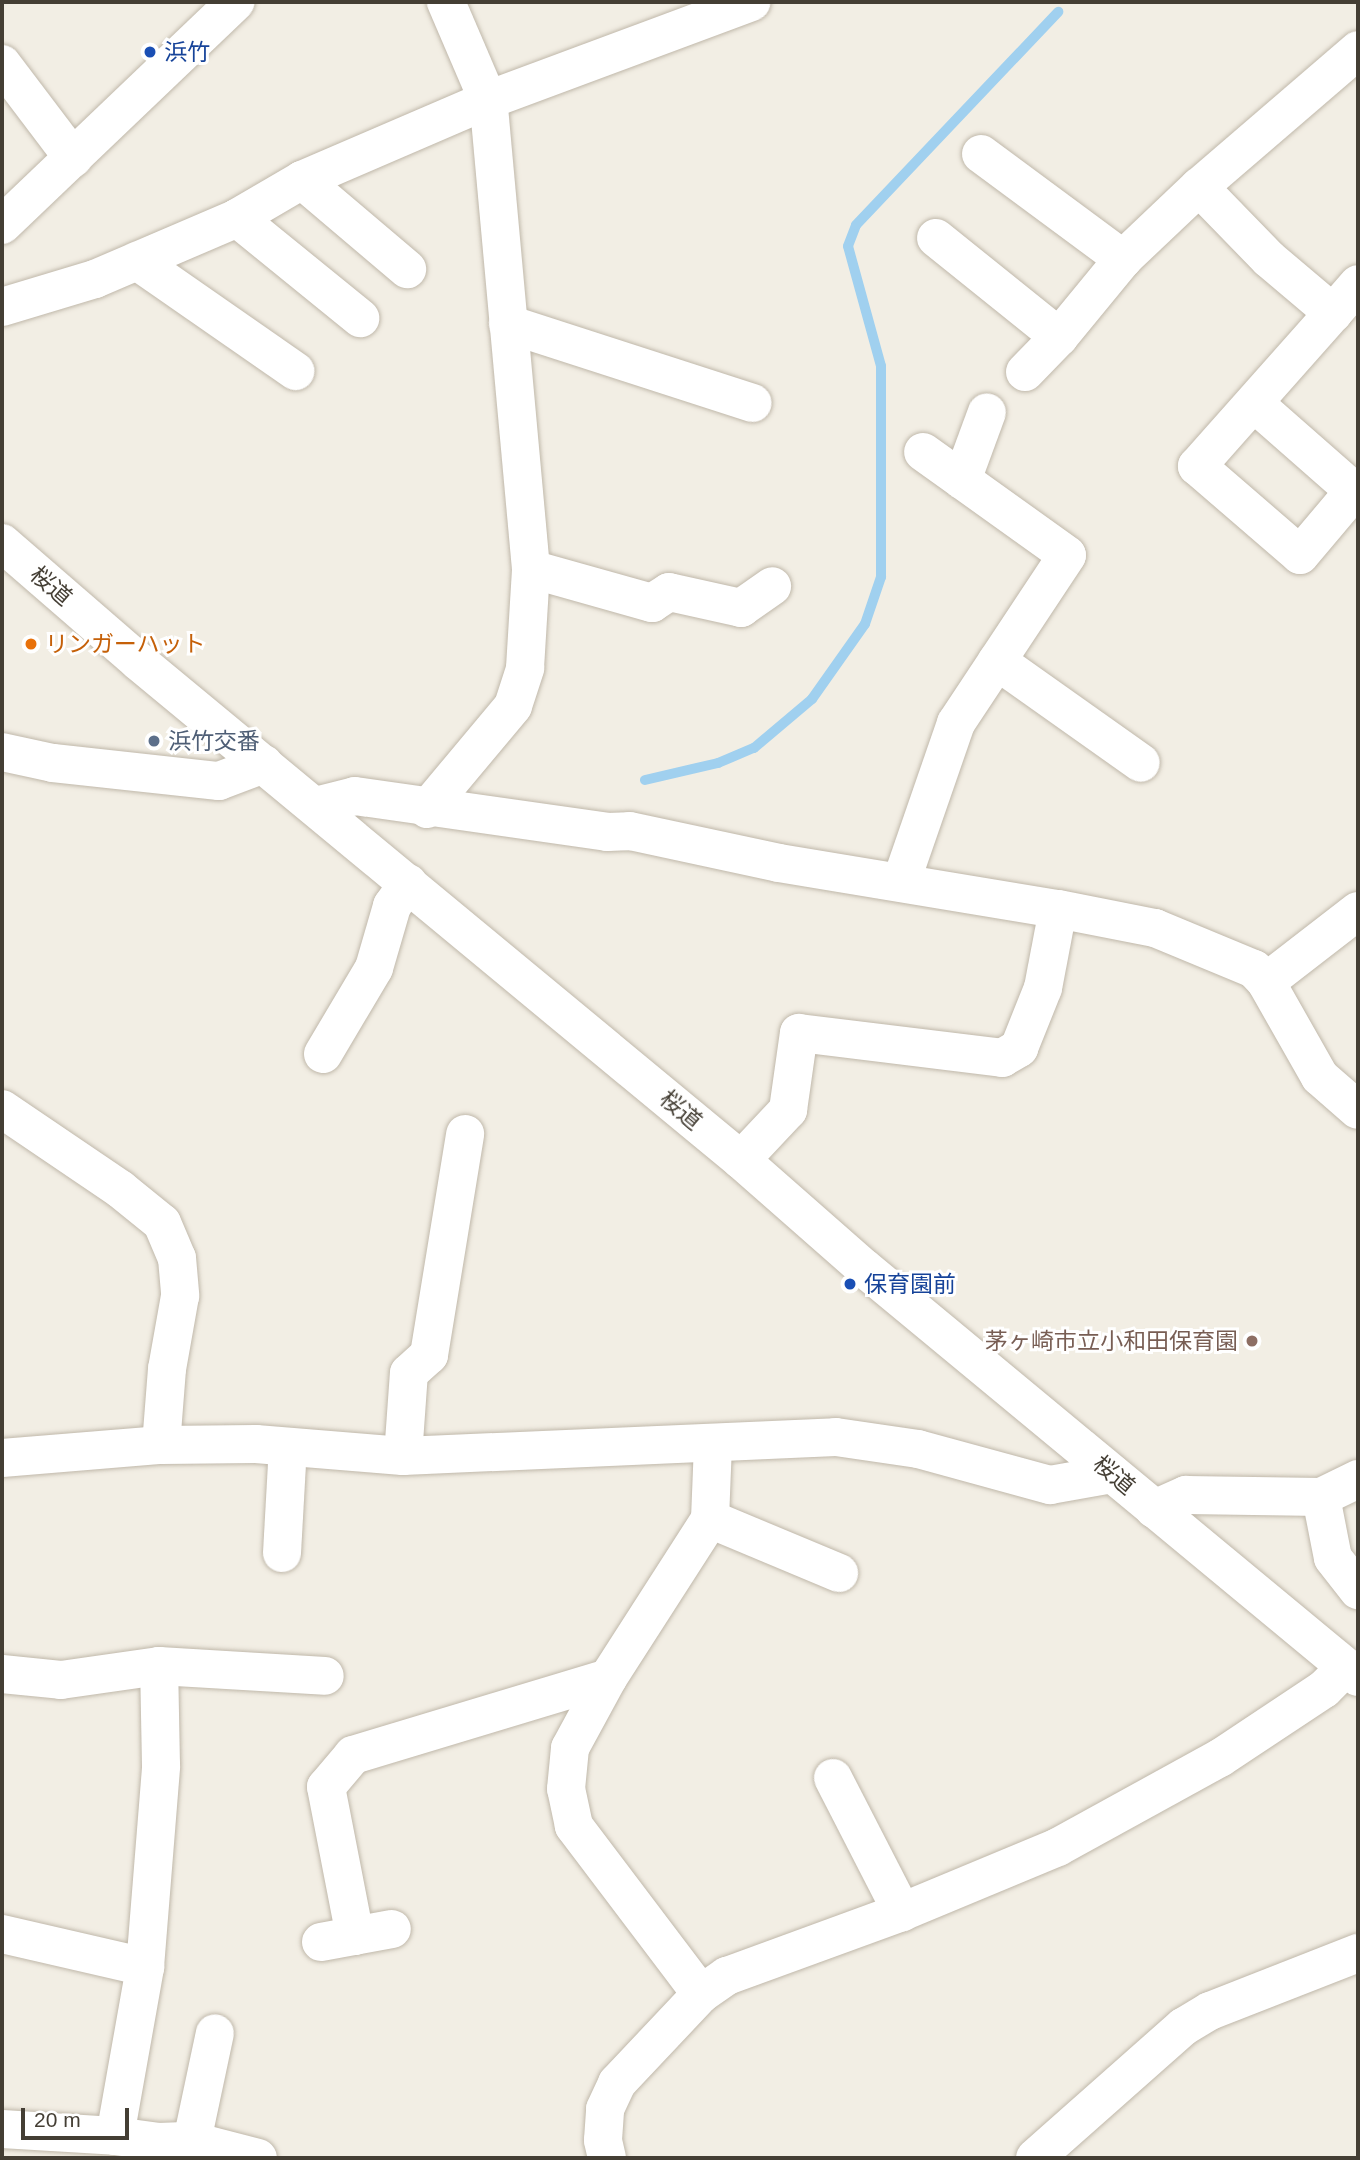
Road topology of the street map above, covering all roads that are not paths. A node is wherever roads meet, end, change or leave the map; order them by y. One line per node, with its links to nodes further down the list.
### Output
1 (235, 2): 8 (street)
2 (446, 2): 6 (street)
3 (751, 2): 6 (street)
4 (1358, 50): 10 (street)
5 (2, 64): 8 (street)
6 (488, 100): 9 (street); 21 (street)
7 (981, 154): 14 (street)
8 (73, 158): 12 (street)
9 (302, 180): 11 (street); 16 (street)
10 (1199, 187): 14 (street); 19 (street)
11 (237, 218): 15 (street); 20 (street)
12 (2, 225)
13 (936, 238): 22 (street)
14 (1122, 260): 22 (street)
15 (137, 261): 18 (street); 23 (street)
16 (407, 269)
17 (1358, 284): 19 (street)
18 (2, 307)
19 (1333, 313): 26 (street)
20 (360, 318)
21 (508, 324): 25 (street); 31 (street)
22 (1059, 337): 24 (street)
23 (295, 371)
24 (1025, 372)
25 (753, 403)
26 (1254, 403)
27 (987, 412): 29 (street)
28 (923, 452): 29 (street)
29 (962, 480): 33 (street)
30 (2, 543): 36 (street, 桜道)
31 (531, 569): 32 (street); 38 (street)
32 (772, 586)
33 (997, 661): 35 (street); 39 (street)
34 (2, 752): 36 (street)
35 (1141, 763)
36 (264, 764): 37 (street, 桜道)
37 (316, 807): 38 (street); 40 (street, 桜道)
38 (427, 809): 39 (street)
39 (901, 882): 41 (street)
40 (408, 883): 44 (street); 48 (street, 桜道)
41 (1058, 909): 43 (street); 48 (street)
42 (1358, 911): 43 (street)
43 (1266, 982): 46 (street)
44 (323, 1054)
45 (2, 1109): 50 (street)
46 (1358, 1110)
47 (465, 1134): 52 (street)
48 (741, 1160): 54 (street, 桜道)
49 (713, 1444): 52 (street); 54 (street); 58 (street)
50 (161, 1445): 51 (street); 53 (street)
51 (288, 1447): 52 (street); 59 (street)
52 (403, 1456)
53 (2, 1458)
54 (1112, 1474): 57 (street, 桜道)
55 (1358, 1479): 56 (street)
56 (1321, 1497): 57 (street); 61 (street)
57 (1154, 1509): 63 (street, 桜道)
58 (710, 1519): 60 (street); 66 (street)
59 (282, 1553)
60 (839, 1573)
61 (1358, 1590)
62 (159, 1666): 64 (street); 65 (street); 72 (street)
63 (1352, 1672): 68 (street)
64 (2, 1674)
65 (325, 1676)
66 (608, 1678): 69 (street); 73 (street)
67 (832, 1778): 68 (street)
68 (902, 1912): 73 (street)
69 (392, 1929)
70 (2, 1934): 72 (street)
71 (1358, 1954): 80 (street)
72 (145, 1967): 76 (street)
73 (701, 1994): 79 (street)
74 (215, 2033): 77 (street)
75 (2, 2129): 76 (street)
76 (115, 2136): 77 (street)
77 (192, 2141): 78 (street)
78 (258, 2158)
79 (607, 2158)
80 (1035, 2158)

